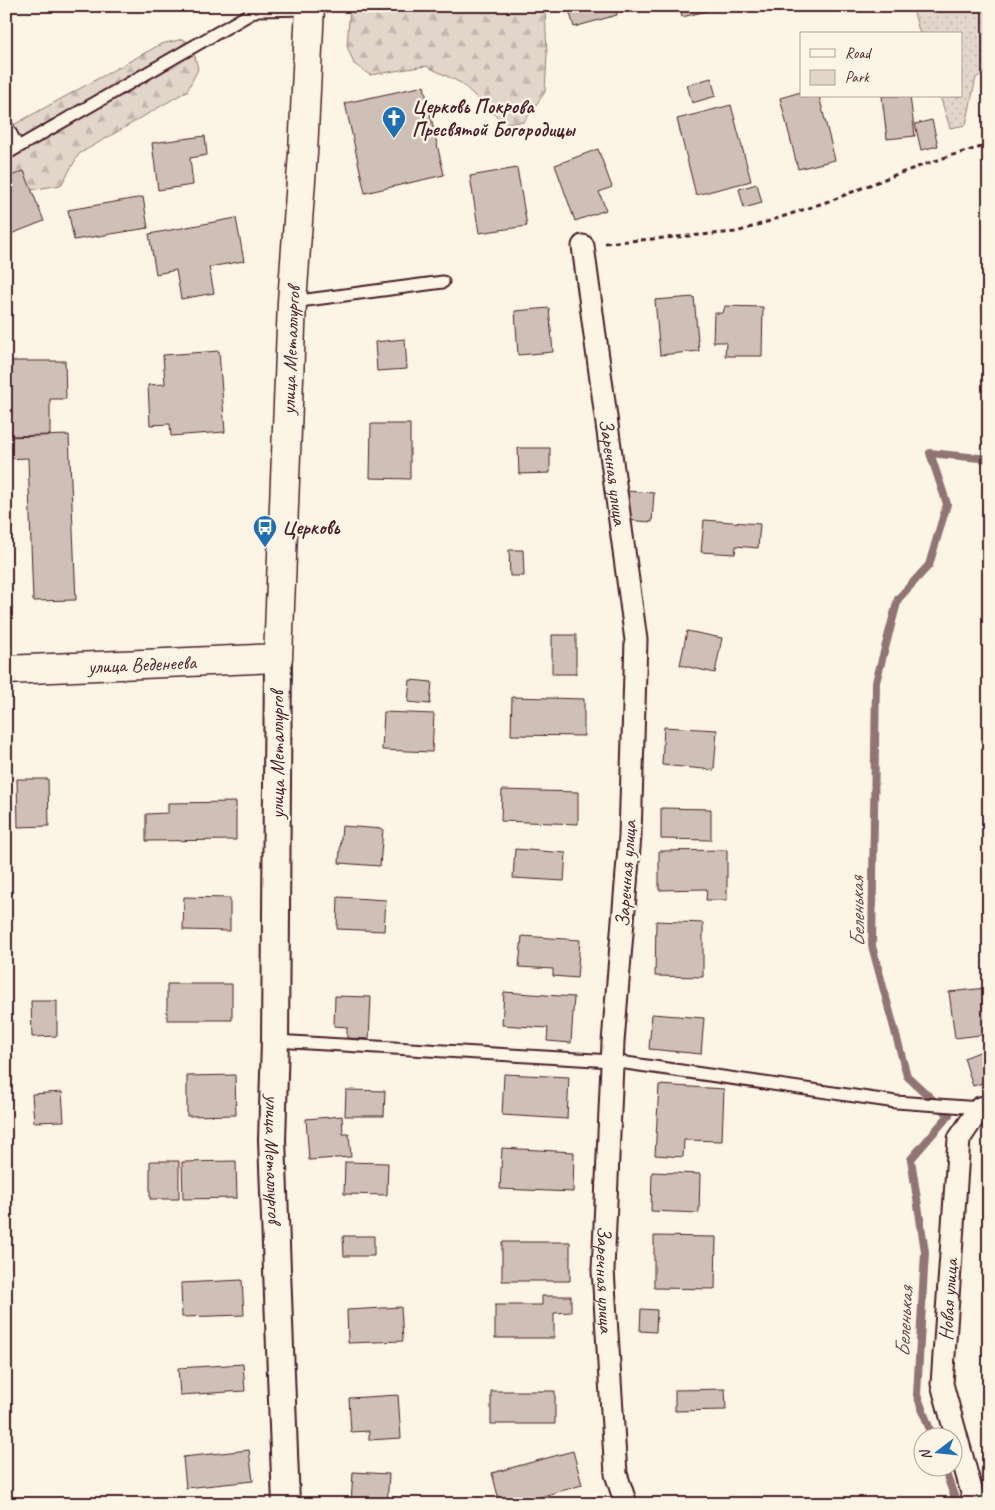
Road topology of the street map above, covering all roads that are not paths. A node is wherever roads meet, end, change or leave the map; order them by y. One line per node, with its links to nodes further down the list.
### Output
1 (310, 8): 3 (lane); 7 (main road, улица Металлургов)
2 (6, 125): 3 (lane)
3 (18, 147): 4 (lane)
4 (6, 154)
5 (583, 246): 11 (street, Заречная улица)
6 (444, 282): 7 (lane)
7 (292, 302): 8 (main road, улица Металлургов)
8 (278, 658): 9 (main road, улица Веденеева); 10 (street, улица Металлургов)
9 (6, 670)
10 (275, 1041): 11 (lane); 13 (street, улица Металлургов)
11 (612, 1061): 12 (lane); 14 (street, Заречная улица)
12 (985, 1107): 15 (street, Новая улица)
13 (286, 1504)
14 (626, 1504)
15 (975, 1504)

